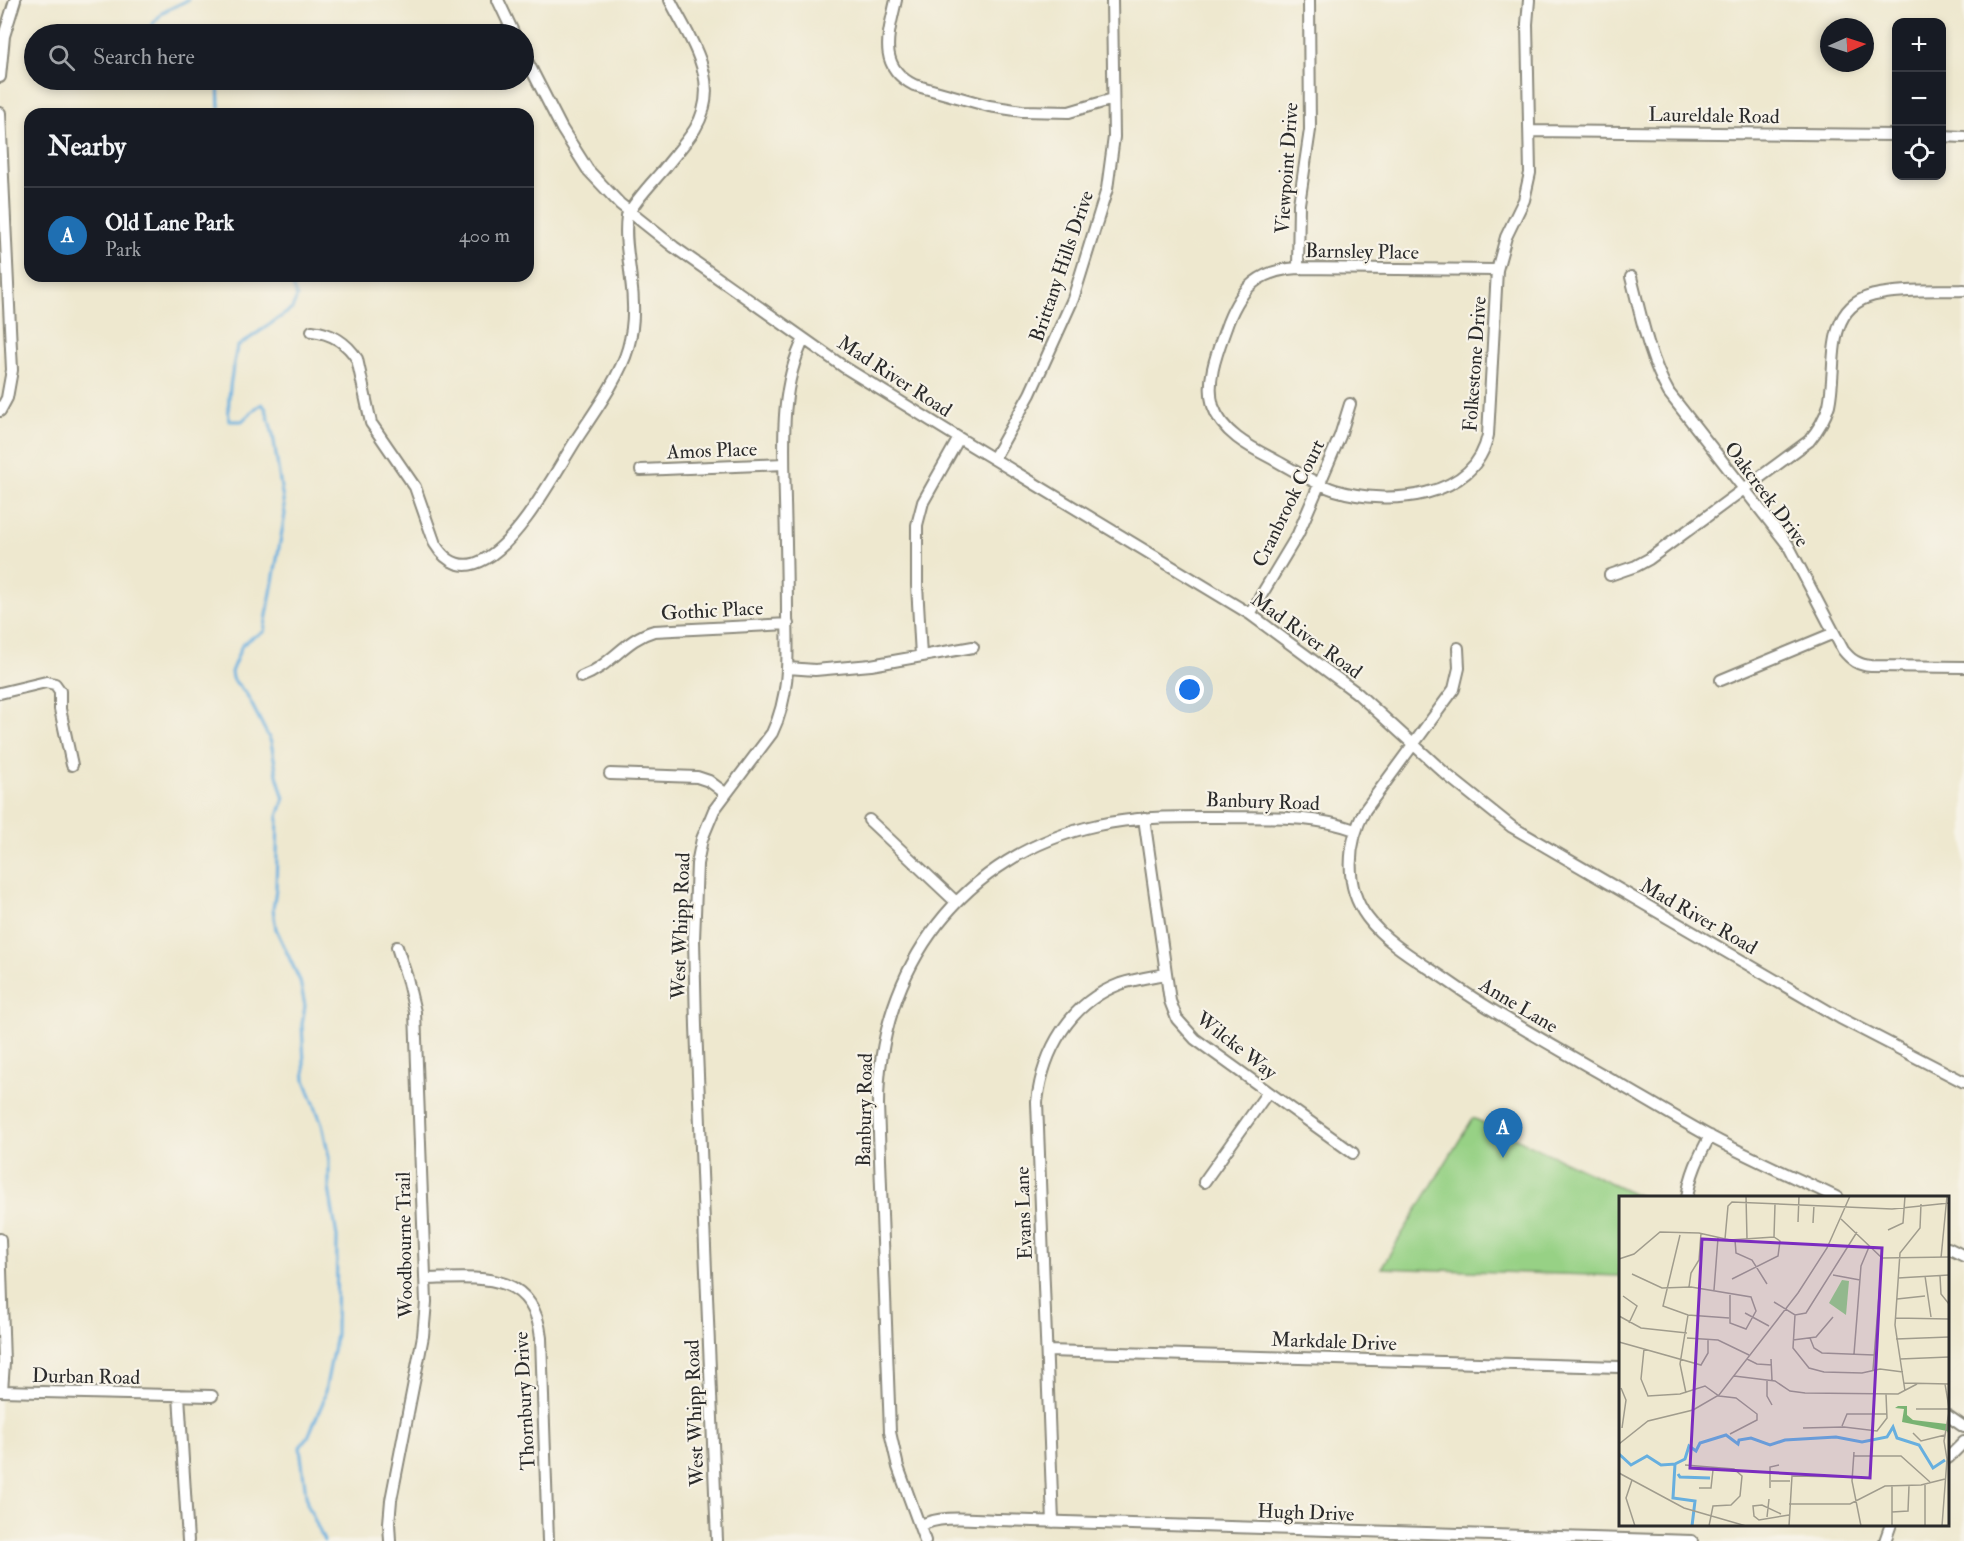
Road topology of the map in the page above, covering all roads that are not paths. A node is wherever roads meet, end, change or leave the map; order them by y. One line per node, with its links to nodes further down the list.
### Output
1 (15, 0): 10 (street)
2 (498, 0): 8 (street)
3 (670, 0): 18 (street)
4 (896, 0): 11 (street)
5 (1112, 0): 11 (street, Brittany Hills Drive)
6 (1309, 0): 19 (street, Viewpoint Drive)
7 (1529, 0): 13 (street, Folkestone Drive)
8 (508, 24)
9 (534, 74): 18 (street, Mad River Road)
10 (0, 77)
11 (1113, 99): 29 (street, Brittany Hills Drive)
12 (0, 114): 17 (street)
13 (1530, 131): 14 (street, Laureldale Road); 20 (street, Folkestone Drive)
14 (1892, 135)
15 (1946, 136): 16 (street)
16 (1964, 137)
17 (2, 203): 27 (street)
18 (629, 212): 24 (street); 25 (street, Mad River Road)
19 (1298, 268): 20 (street, Barnsley Place); 23 (street, Barnsley Place)
20 (1497, 270): 32 (street, Folkestone Drive)
21 (1631, 277): 33 (street, Oakcreek Drive)
22 (1964, 290): 33 (street)
23 (1238, 300): 32 (street, Folkestone Drive)
24 (312, 331)
25 (804, 339): 28 (street, Mad River Road); 30 (street, West Whipp Road)
26 (1350, 404): 32 (street, Cranbrook Court)
27 (0, 411)
28 (959, 438): 29 (street, Mad River Road); 40 (street)
29 (994, 458): 35 (street, Mad River Road)
30 (784, 464): 31 (street, Amos Place); 36 (street, West Whipp Road)
31 (642, 470)
32 (1320, 484): 35 (street, Cranbrook Court)
33 (1744, 489): 34 (street); 37 (street, Oakcreek Drive)
34 (1610, 574)
35 (1251, 614): 46 (street, Mad River Road)
36 (788, 624): 42 (street, West Whipp Road); 43 (street, Gothic Place)
37 (1834, 633): 41 (street, Oakcreek Drive); 44 (street)
38 (973, 647): 40 (street)
39 (1458, 648): 46 (street, Anne Lane)
40 (921, 656): 42 (street)
41 (1964, 667)
42 (788, 668): 49 (street, West Whipp Road)
43 (581, 677)
44 (1721, 680)
45 (0, 693): 47 (street)
46 (1414, 743): 52 (street, Anne Lane); 56 (street, Mad River Road)
47 (72, 765)
48 (610, 774): 49 (street)
49 (725, 793): 82 (street, West Whipp Road)
50 (1144, 818): 52 (street, Banbury Road); 53 (street, Banbury Road); 55 (street, Wilcke Way)
51 (869, 820): 53 (street)
52 (1355, 830): 58 (street, Anne Lane)
53 (956, 902): 77 (street, Banbury Road)
54 (397, 947): 66 (street, Woodbourne Trail)
55 (1165, 974): 57 (street, Wilcke Way); 67 (street, Evans Lane)
56 (1964, 1082)
57 (1268, 1092): 59 (street, Wilcke Way); 60 (street)
58 (1710, 1136): 61 (street); 62 (street, Anne Lane)
59 (1353, 1153)
60 (1204, 1182)
61 (1687, 1196)
62 (1836, 1196)
63 (0, 1239): 69 (street, Durban Road)
64 (1949, 1249): 65 (street)
65 (1964, 1256)
66 (425, 1279): 80 (street, Woodbourne Trail); 81 (street, Thornbury Drive)
67 (1047, 1351): 68 (street, Markdale Drive); 76 (street, Evans Lane)
68 (1619, 1367)
69 (1, 1390): 70 (street, Durban Road)
70 (179, 1395): 71 (street, Durban Road); 79 (street)
71 (212, 1396)
72 (1949, 1417): 73 (street)
73 (1964, 1427)
74 (1964, 1442): 75 (street)
75 (1949, 1456)
76 (1053, 1522): 77 (street, Hugh Drive); 84 (street, Hugh Drive)
77 (920, 1526): 83 (street, Banbury Road)
78 (1890, 1526): 85 (street)
79 (189, 1541)
80 (390, 1541)
81 (548, 1541)
82 (717, 1541)
83 (925, 1541)
84 (1692, 1541)
85 (1885, 1541)

